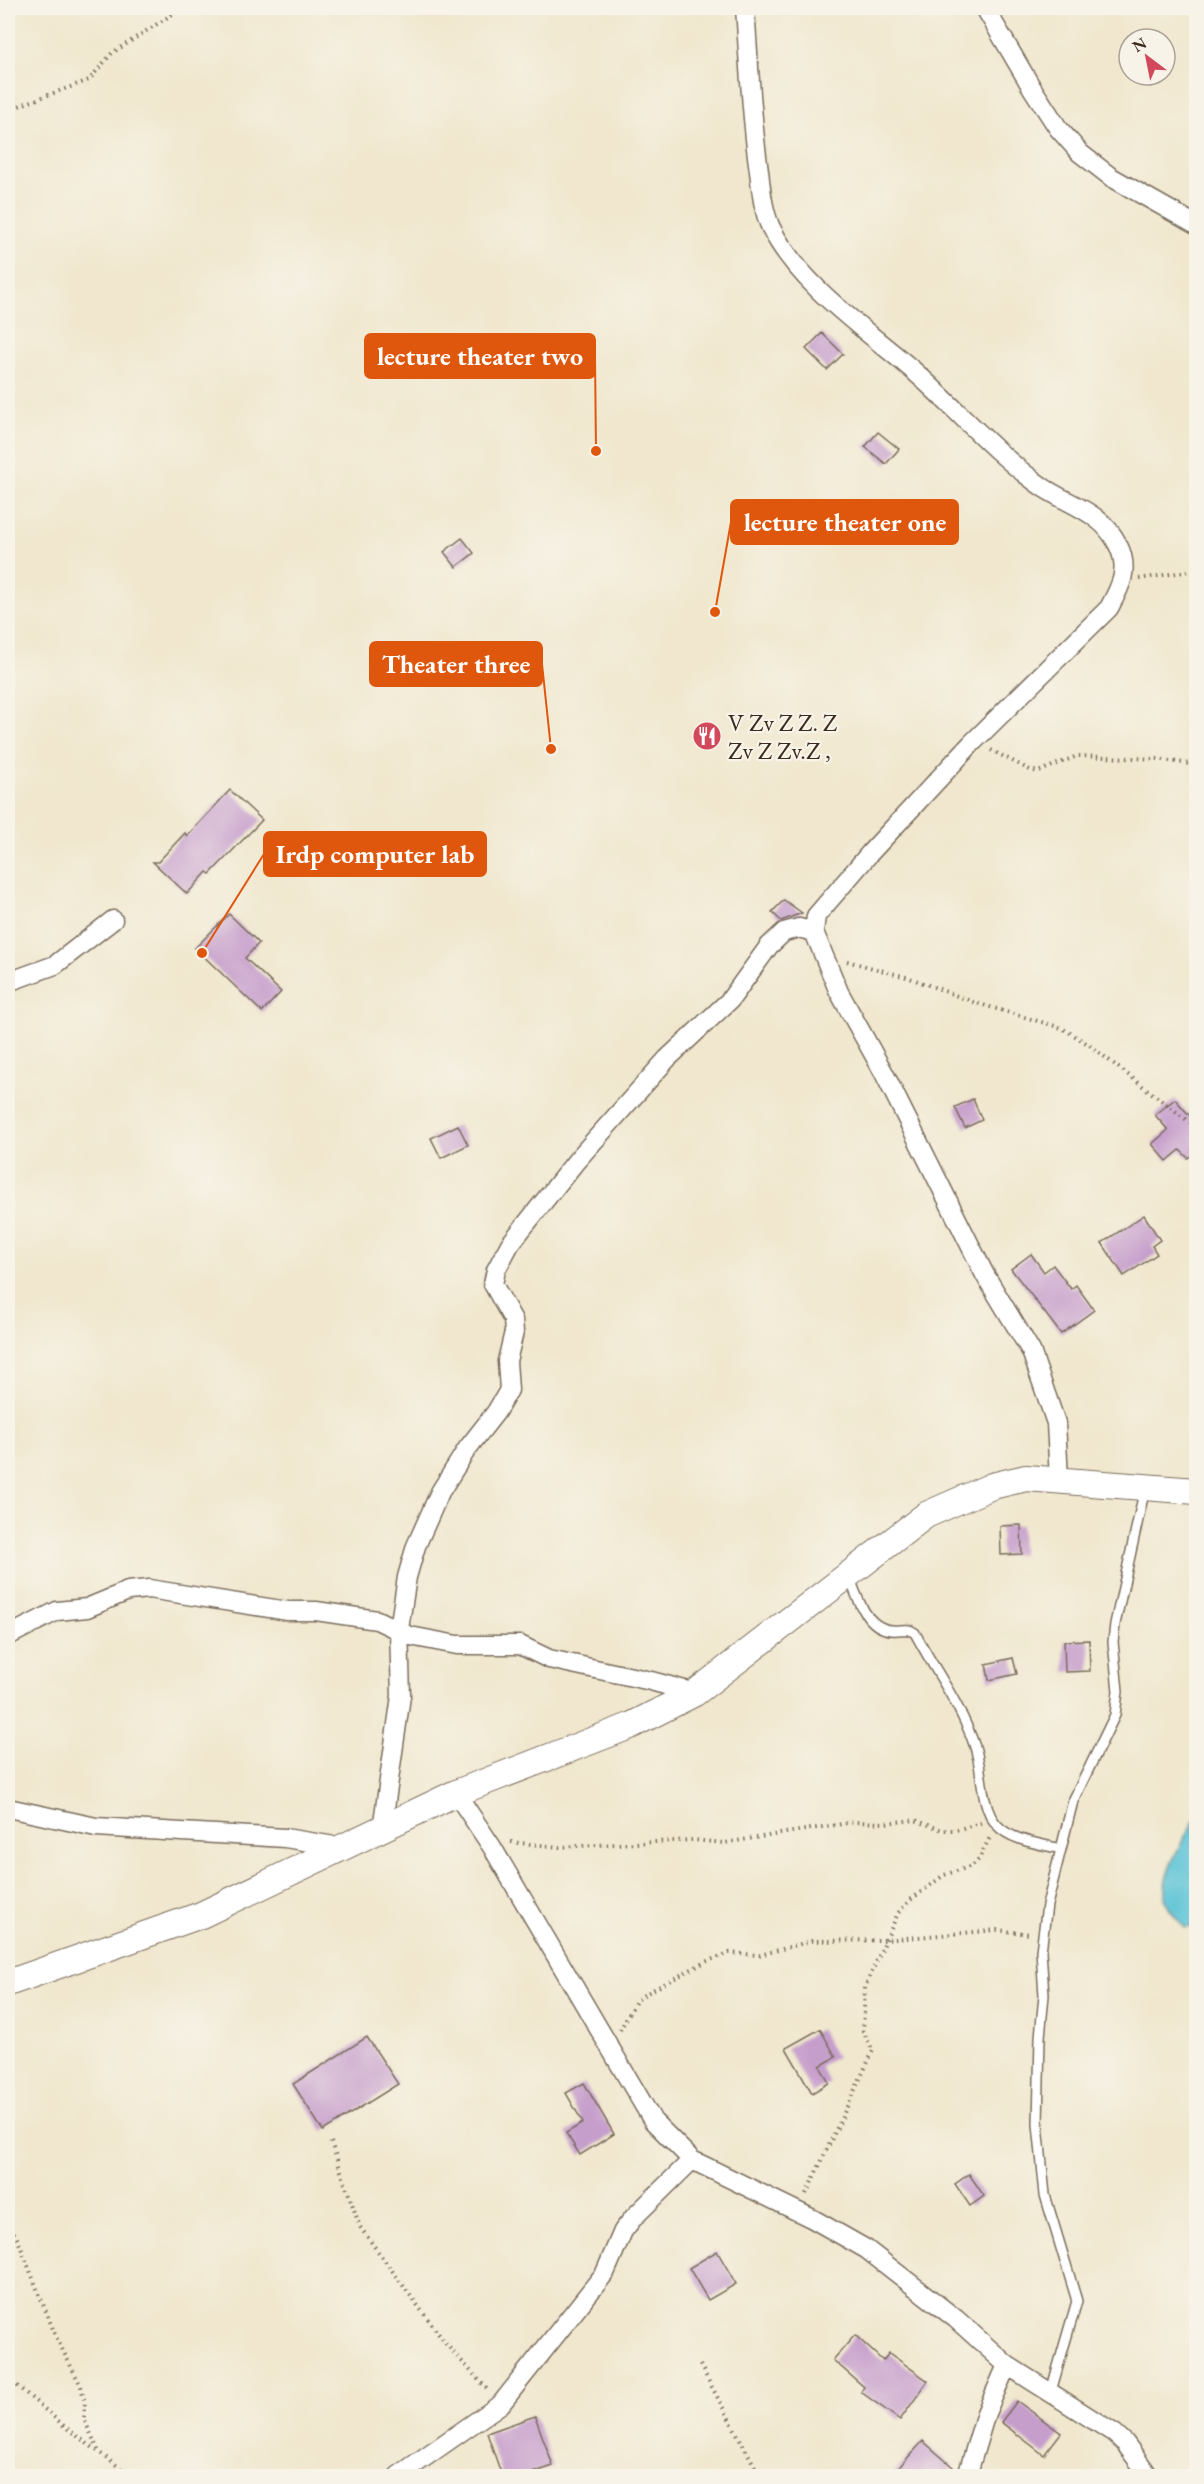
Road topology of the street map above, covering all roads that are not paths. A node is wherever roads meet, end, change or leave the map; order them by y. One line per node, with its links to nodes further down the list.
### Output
1 (745, 8): 5 (street)
2 (985, 8): 3 (street)
3 (1197, 225)
4 (113, 920): 6 (street)
5 (817, 941): 7 (street); 11 (street)
6 (8, 982)
7 (1059, 1479): 8 (street); 10 (street)
8 (1146, 1486): 9 (street); 18 (lane)
9 (1197, 1491)
10 (849, 1575): 13 (street); 18 (lane)
11 (399, 1629): 12 (street); 13 (street); 16 (street)
12 (8, 1636)
13 (695, 1693): 14 (street)
14 (456, 1793): 16 (street); 20 (street)
15 (8, 1808): 17 (street)
16 (382, 1829): 17 (street)
17 (341, 1847): 19 (street)
18 (1061, 1850): 22 (lane)
19 (8, 1983)
20 (692, 2160): 21 (street); 23 (street)
21 (1007, 2365): 22 (street); 24 (street)
22 (1051, 2391): 25 (street)
23 (398, 2476)
24 (968, 2476)
25 (1149, 2476)

